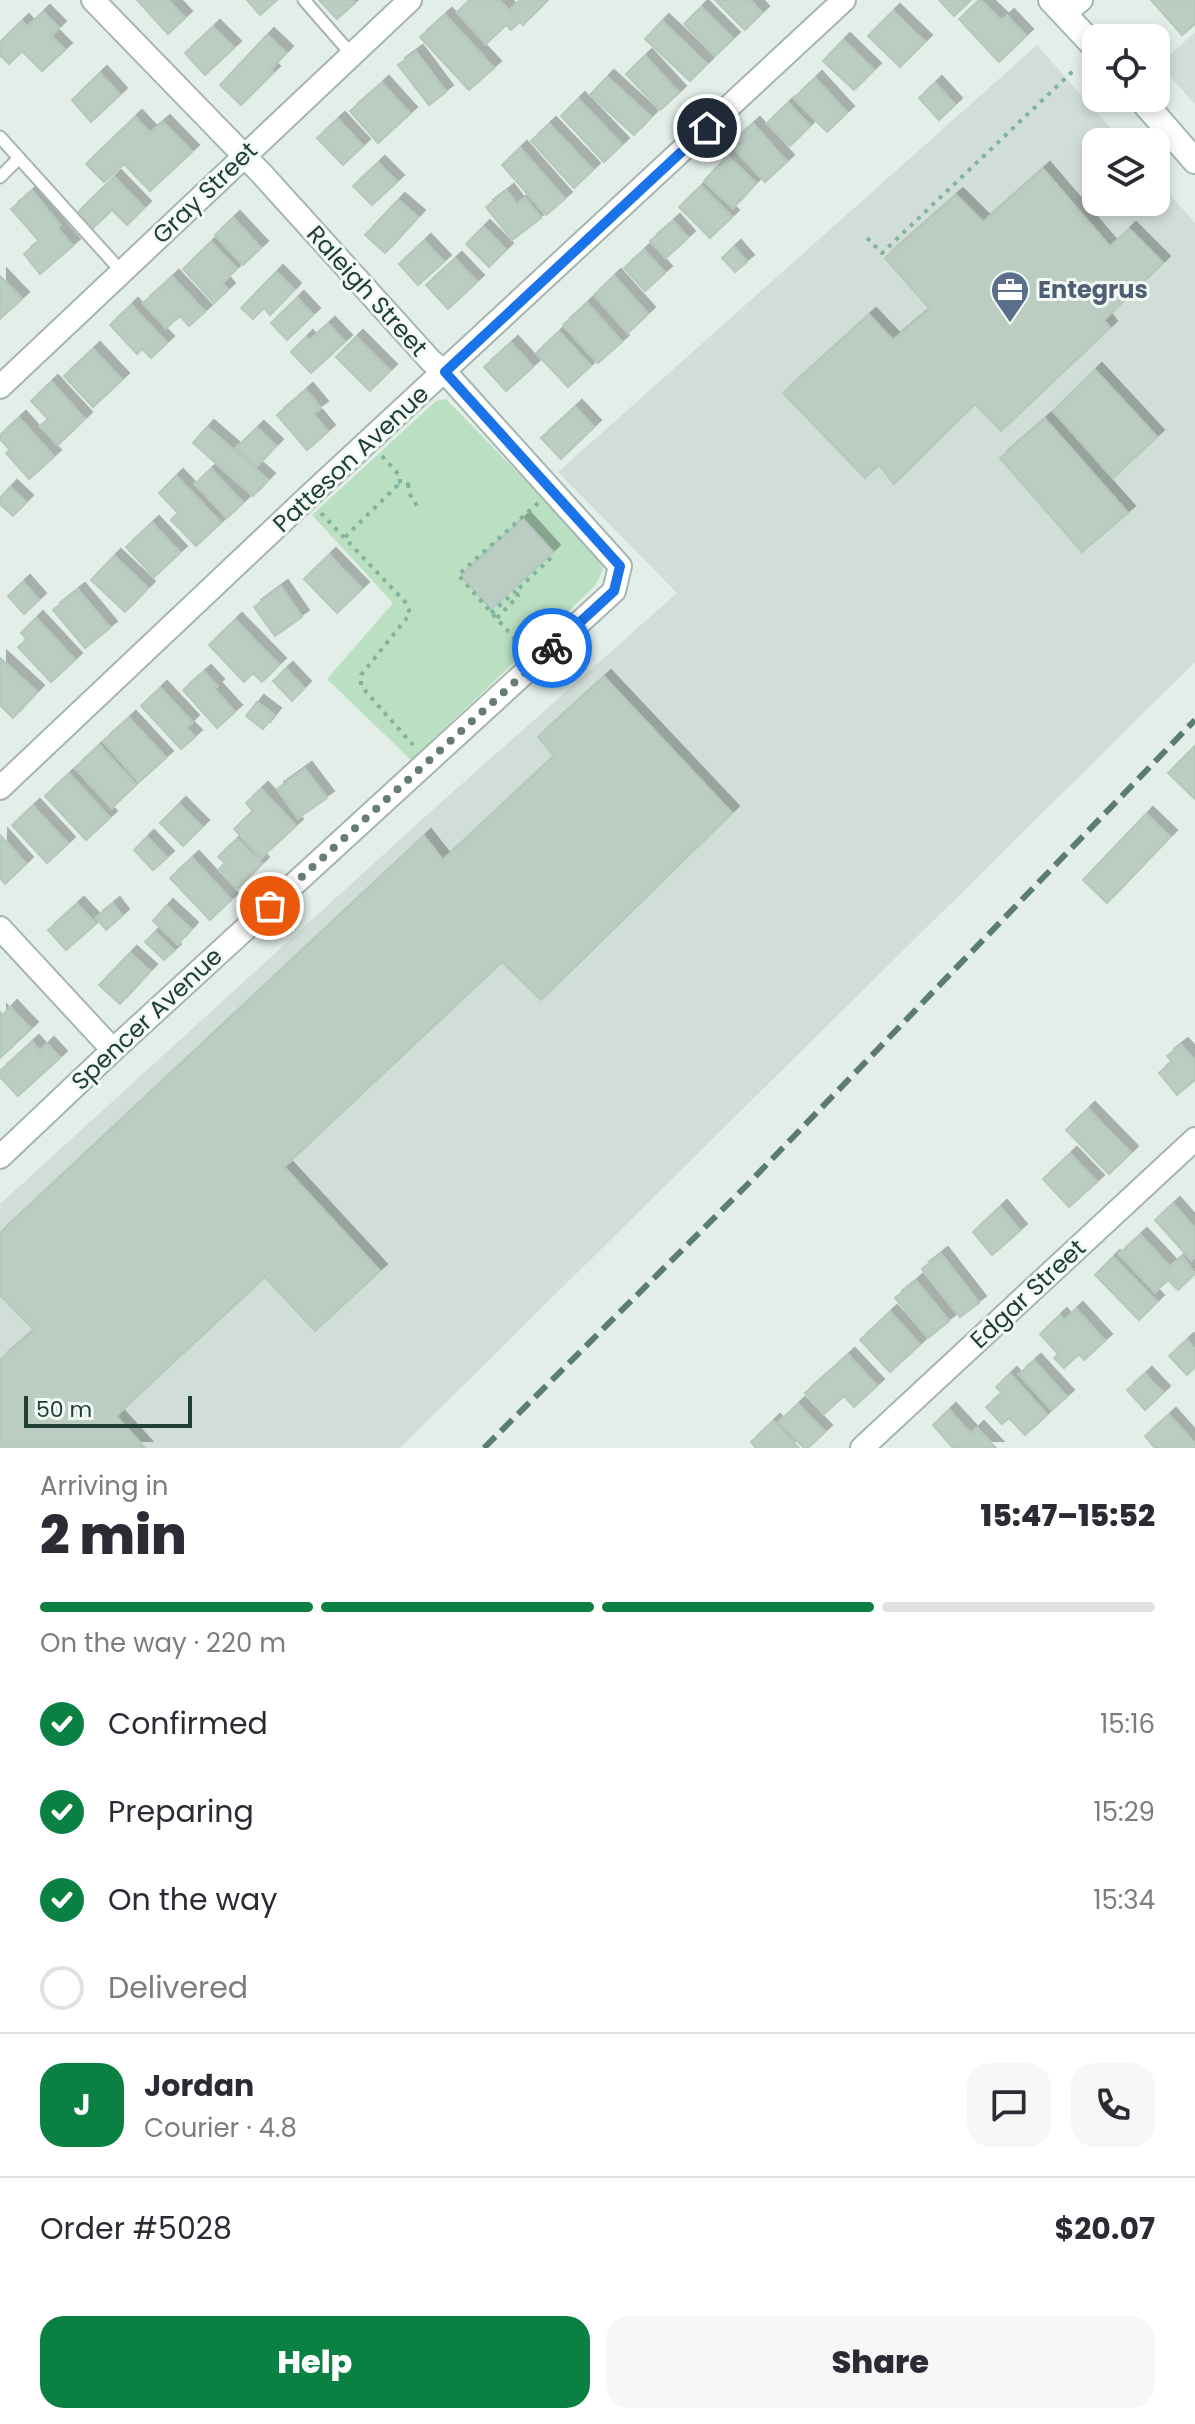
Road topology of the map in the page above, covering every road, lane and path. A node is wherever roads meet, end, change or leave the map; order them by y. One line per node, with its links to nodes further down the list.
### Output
1 (93, 0): 12 (street, Raleigh Street)
2 (304, 0): 7 (lane)
3 (410, 0): 7 (street, Gray Street)
4 (844, 0): 17 (street, Patteson Avenue)
5 (1066, 5): 6 (main road)
6 (1082, 28)
7 (352, 55): 12 (street, Gray Street)
8 (1074, 70): 15 (path)
9 (1152, 112): 13 (main road)
10 (0, 137): 11 (lane)
11 (19, 158): 14 (lane); 16 (lane)
12 (245, 158): 16 (street, Gray Street); 17 (street, Raleigh Street)
13 (1195, 161)
14 (0, 177)
15 (867, 238)
16 (122, 272): 18 (street, Gray Street)
17 (445, 372): 27 (street, Raleigh Street); 32 (street, Patteson Avenue)
18 (0, 387)
19 (380, 454): 20 (path)
20 (400, 483): 22 (path); 24 (path)
21 (542, 499): 28 (path)
22 (419, 509)
23 (319, 511): 24 (path)
24 (345, 537): 31 (path)
25 (550, 555): 26 (path)
26 (516, 591): 28 (path); 29 (path)
27 (614, 591): 34 (street, Spencer Avenue)
28 (491, 613): 29 (path)
29 (496, 619): 30 (path)
30 (525, 650)
31 (417, 750)
32 (0, 788)
33 (0, 928): 34 (street)
34 (113, 1050): 36 (street, Spencer Avenue)
35 (1195, 1139): 37 (street, Edgar Street)
36 (0, 1157)
37 (862, 1448)

